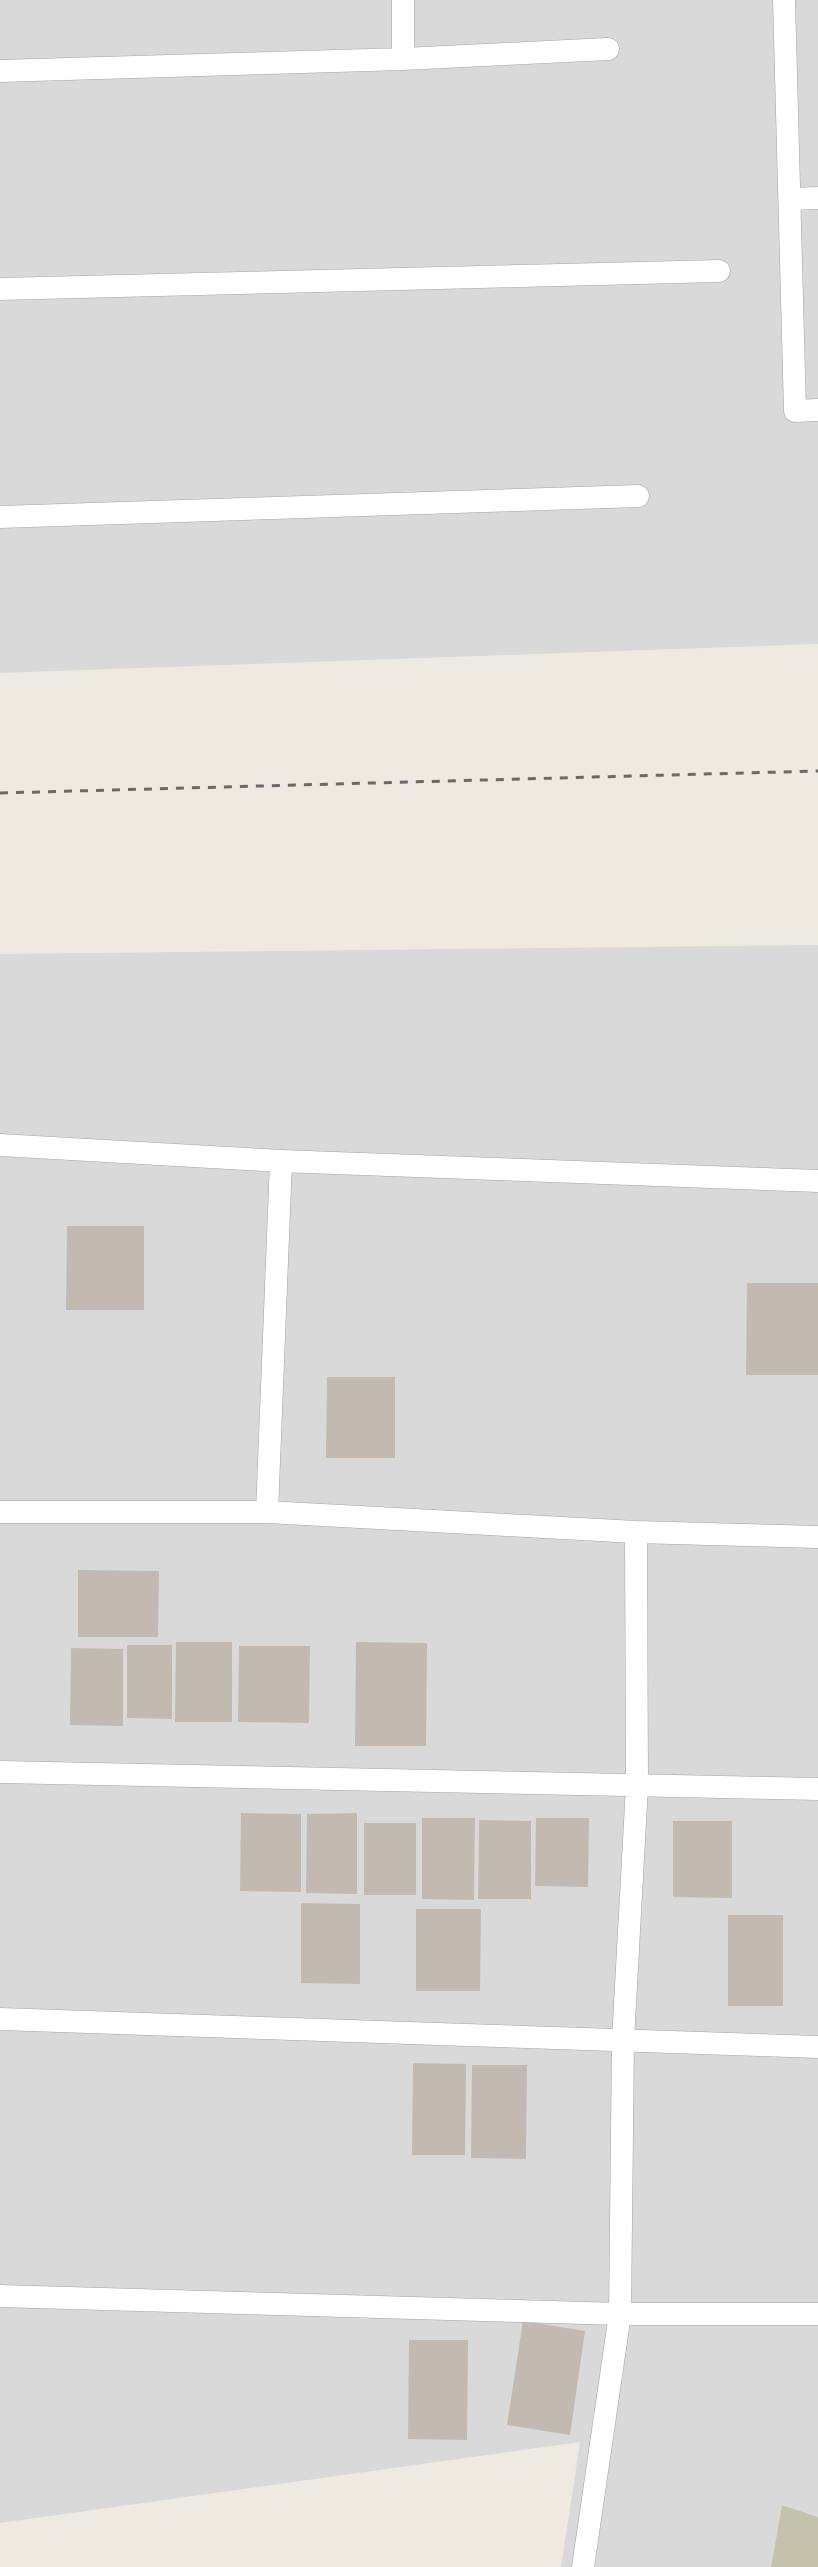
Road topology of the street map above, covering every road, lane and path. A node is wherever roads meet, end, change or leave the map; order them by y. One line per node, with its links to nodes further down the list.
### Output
1 (403, 0): 4 (street)
2 (784, 0): 7 (street)
3 (608, 49): 4 (street)
4 (403, 59): 5 (street)
5 (0, 71)
6 (818, 198): 7 (street)
7 (791, 199): 10 (street)
8 (719, 271): 9 (street)
9 (0, 289)
10 (818, 410)
11 (638, 496): 12 (street)
12 (0, 517)
13 (0, 1145): 14 (street)
14 (281, 1161): 15 (street); 17 (street)
15 (818, 1181)
16 (0, 1512): 17 (street)
17 (267, 1512): 18 (street)
18 (636, 1532): 19 (street); 21 (street)
19 (818, 1537)
20 (0, 1772): 21 (street)
21 (637, 1786): 22 (street); 24 (street)
22 (818, 1789)
23 (0, 2019): 24 (street)
24 (622, 2040): 25 (street); 27 (street)
25 (818, 2047)
26 (0, 2296): 27 (street)
27 (620, 2314): 28 (street); 29 (street)
28 (818, 2314)
29 (583, 2567)

